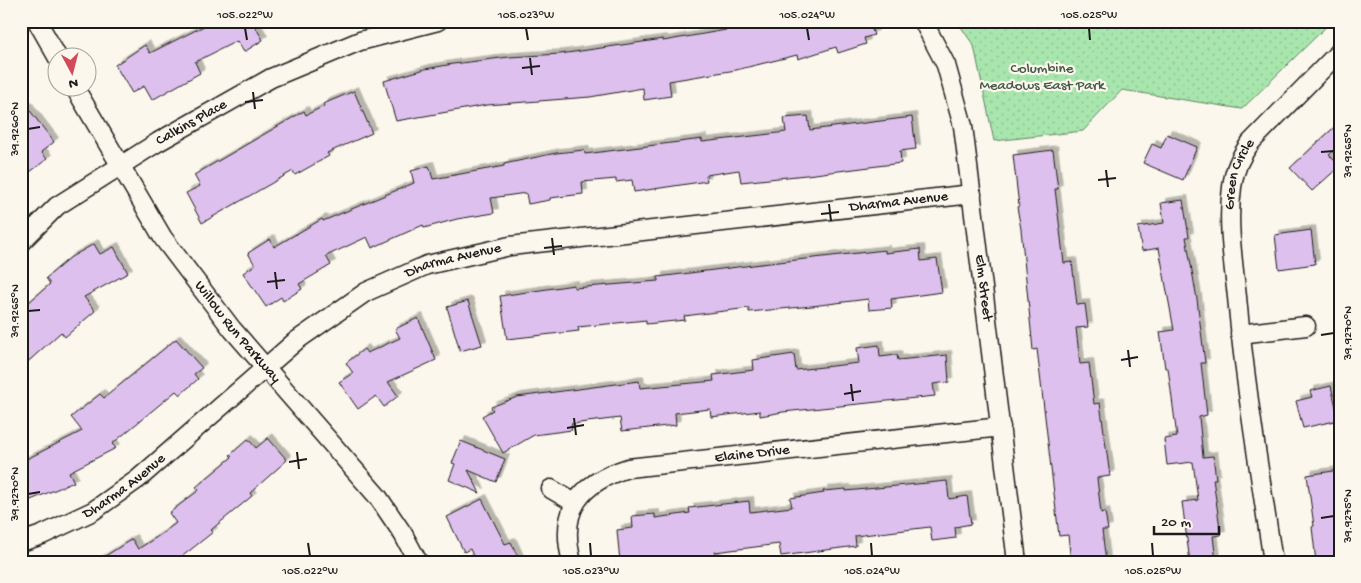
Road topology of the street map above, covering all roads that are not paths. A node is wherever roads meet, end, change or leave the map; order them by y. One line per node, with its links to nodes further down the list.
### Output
1 (37, 21): 4 (street)
2 (438, 21): 7 (street, Calkins Place)
3 (923, 21): 8 (street, Elm Street)
4 (52, 48)
5 (1340, 51): 11 (street, Green Circle)
6 (81, 98): 7 (street, Willow Run Parkway)
7 (121, 166): 9 (street, Calkins Place); 12 (street, Willow Run Parkway)
8 (972, 194): 12 (street, Dharma Avenue); 13 (street, Elm Street)
9 (21, 242)
10 (1306, 326): 11 (street)
11 (1240, 334): 20 (street, Green Circle)
12 (266, 367): 16 (street, Dharma Avenue); 17 (street, Willow Run Parkway)
13 (1001, 427): 15 (street, Elaine Drive); 19 (street, Elm Street)
14 (551, 489): 15 (street)
15 (575, 503): 18 (street, Elaine Drive)
16 (21, 542)
17 (418, 562)
18 (572, 562)
19 (1017, 562)
20 (1273, 562)

